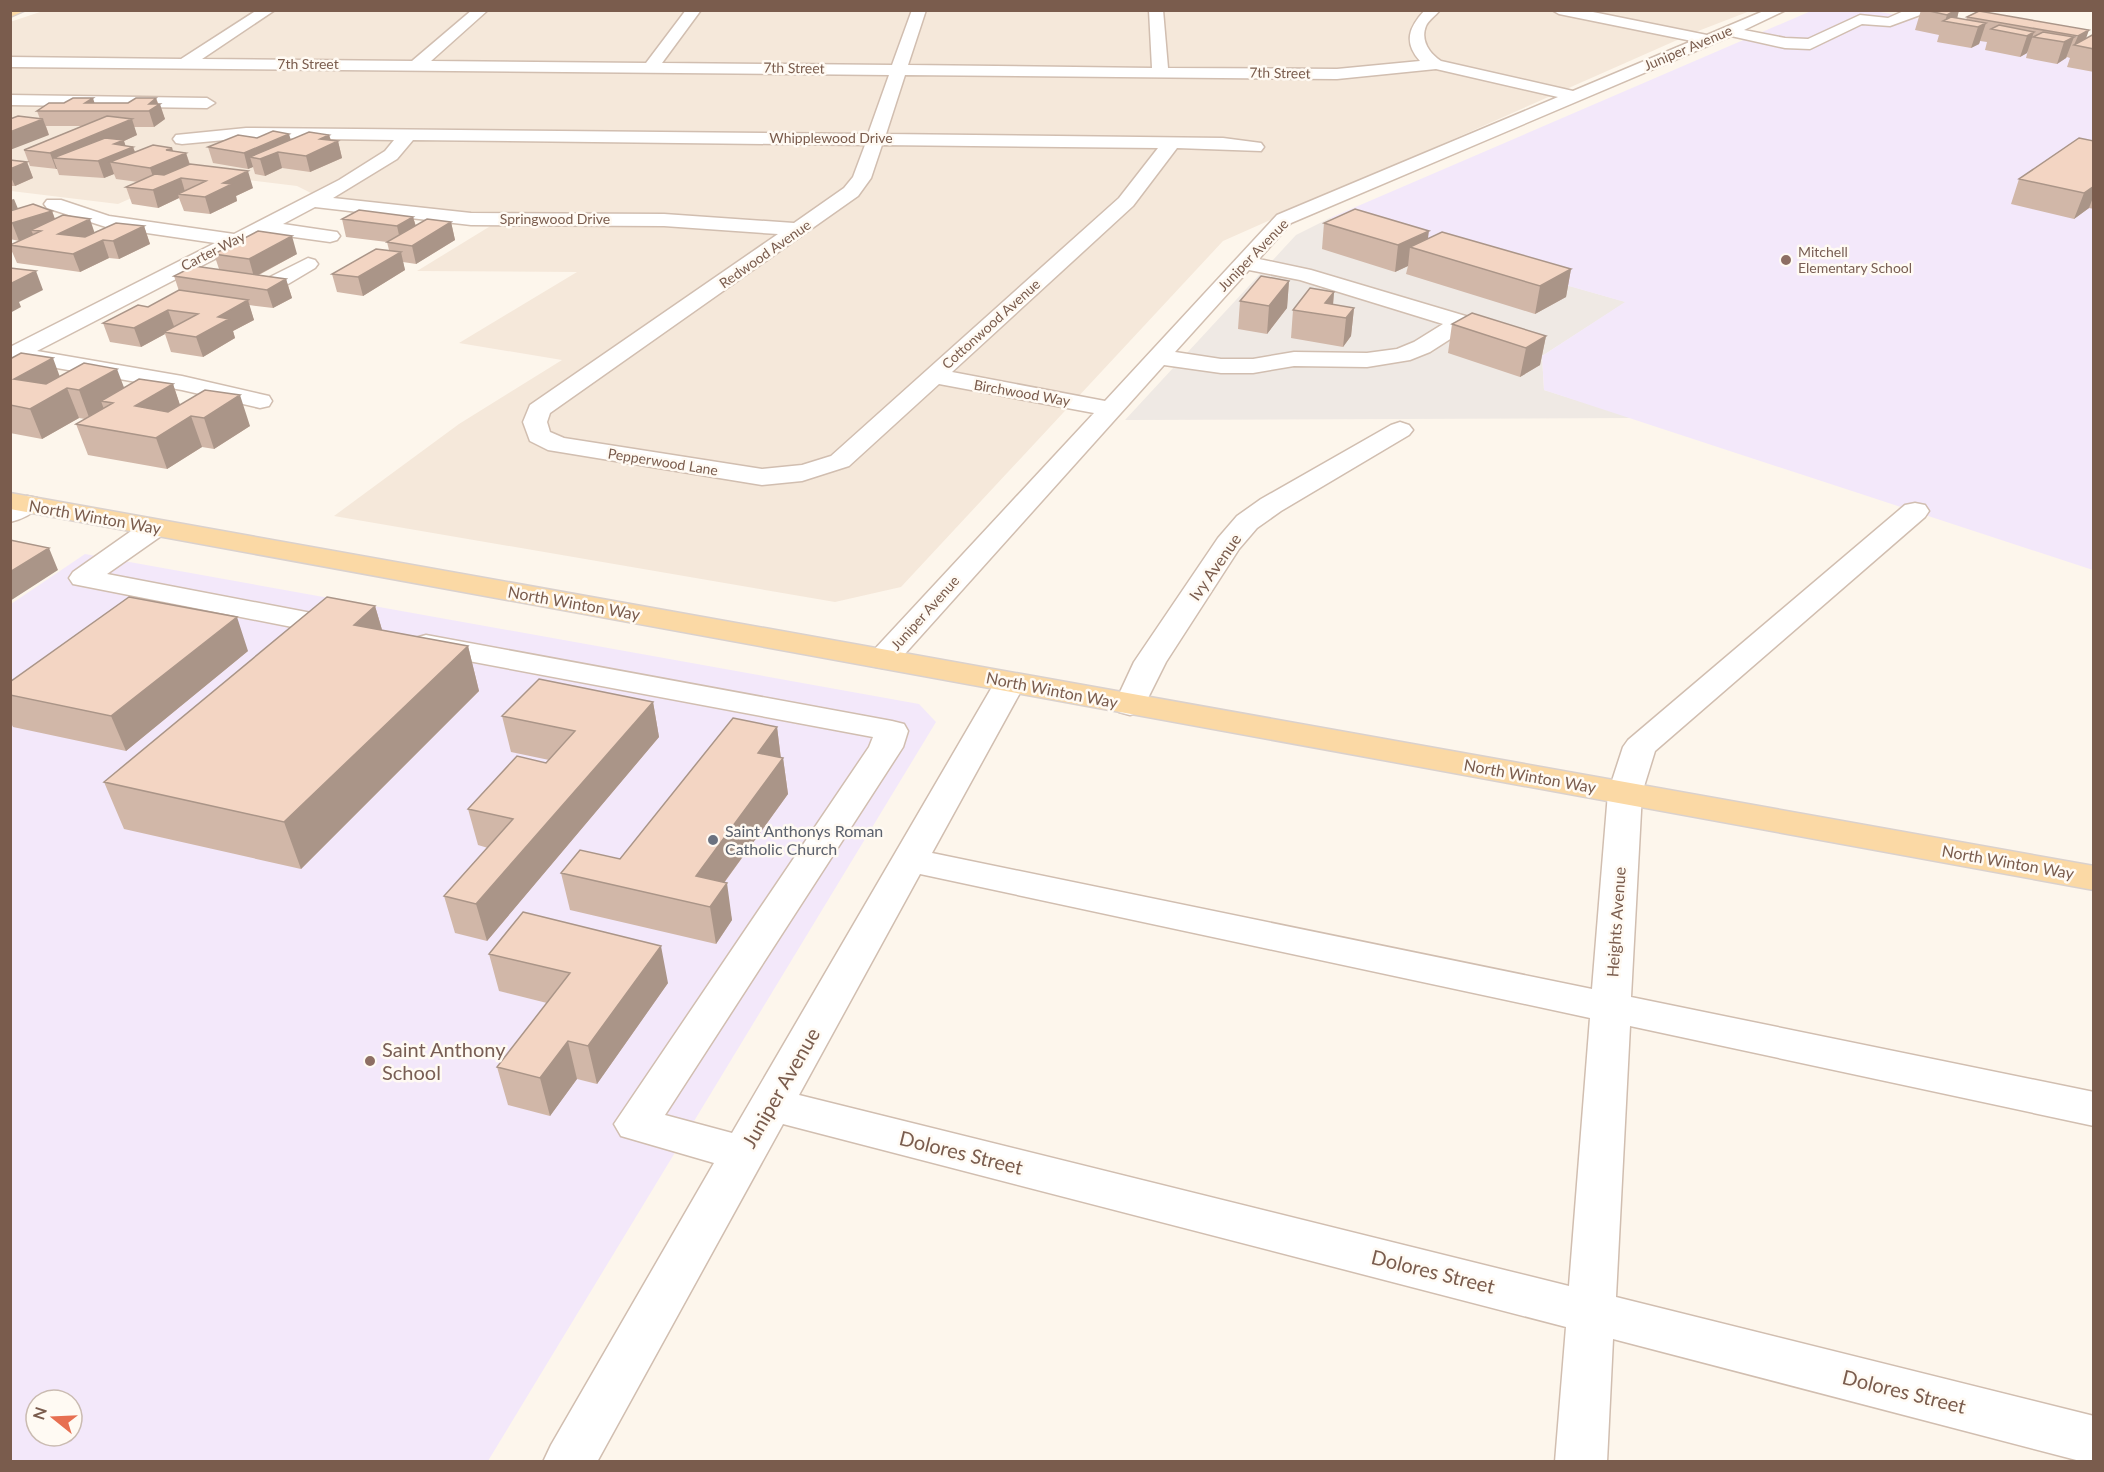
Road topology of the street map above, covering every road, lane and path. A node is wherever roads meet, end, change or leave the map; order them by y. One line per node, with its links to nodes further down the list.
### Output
1 (19, 10): 11 (main road)
2 (268, 10): 15 (street)
3 (481, 10): 17 (street)
4 (694, 10): 18 (street)
5 (919, 10): 19 (street, Redwood Avenue)
6 (1156, 10): 20 (street)
7 (1433, 10): 16 (street)
8 (1559, 10): 13 (street)
9 (1779, 10): 12 (street, Juniper Avenue)
10 (1915, 12): 12 (street)
11 (10, 13)
12 (1729, 32): 13 (street, Juniper Avenue)
13 (1708, 40): 21 (street, Juniper Avenue)
14 (10, 62): 15 (street, 7th Street)
15 (184, 64): 17 (street, 7th Street)
16 (1436, 64): 20 (street, 7th Street); 21 (street, 7th Street)
17 (417, 65): 18 (street, 7th Street)
18 (651, 67): 19 (street, 7th Street)
19 (898, 69): 20 (street, 7th Street); 27 (street, Redwood Avenue)
20 (1160, 72)
21 (1573, 96): 37 (street, Juniper Avenue)
22 (10, 100): 23 (street)
23 (70, 101): 24 (street); 25 (street)
24 (207, 103)
25 (30, 116)
26 (407, 136): 27 (street, Whipplewood Drive); 28 (street, Whipplewood Drive); 31 (street, Carter Way)
27 (875, 138): 29 (street, Whipplewood Drive); 34 (street, Redwood Avenue)
28 (182, 140)
29 (1172, 142): 30 (street, Whipplewood Drive); 42 (street, Cottonwood Avenue)
30 (1255, 147)
31 (310, 201): 33 (street, Carter Way); 34 (street, Springwood Drive)
32 (54, 204): 36 (street)
33 (261, 227): 35 (street); 36 (street, Carter Way)
34 (800, 229): 46 (street, Redwood Avenue)
35 (330, 236)
36 (236, 240): 39 (street, Carter Way)
37 (1245, 263): 41 (street, Juniper Avenue); 41 (street)
38 (308, 264): 39 (street)
39 (169, 274): 40 (street, Carter Way)
40 (13, 355): 43 (street)
41 (1158, 357): 44 (street, Juniper Avenue)
42 (933, 376): 44 (street, Birchwood Way); 47 (street, Cottonwood Avenue)
43 (260, 401)
44 (1111, 409): 51 (street, Juniper Avenue)
45 (1400, 430): 53 (street, Ivy Avenue)
46 (539, 436): 47 (street, Pepperwood Lane)
47 (789, 477)
48 (16, 506): 50 (main road, North Winton Way)
49 (1915, 511): 54 (street, Heights Avenue)
50 (154, 528): 51 (main road, North Winton Way); 60 (street)
51 (883, 659): 52 (main road, North Winton Way)
52 (1010, 682): 53 (main road, North Winton Way); 55 (street, Juniper Avenue)
53 (1130, 705): 54 (main road, North Winton Way)
54 (1624, 793): 56 (main road, North Winton Way); 57 (street, Heights Avenue)
55 (910, 860): 57 (street); 58 (street, Juniper Avenue)
56 (2094, 878)
57 (1611, 1009): 59 (street); 61 (street, Heights Avenue)
58 (772, 1105): 60 (street, Juniper Avenue); 61 (street, Dolores Street)
59 (2094, 1109)
60 (744, 1154): 63 (street, Juniper Avenue)
61 (1591, 1312): 62 (street, Dolores Street); 64 (street, Heights Avenue)
62 (2094, 1440)
63 (580, 1459)
64 (1581, 1461)

